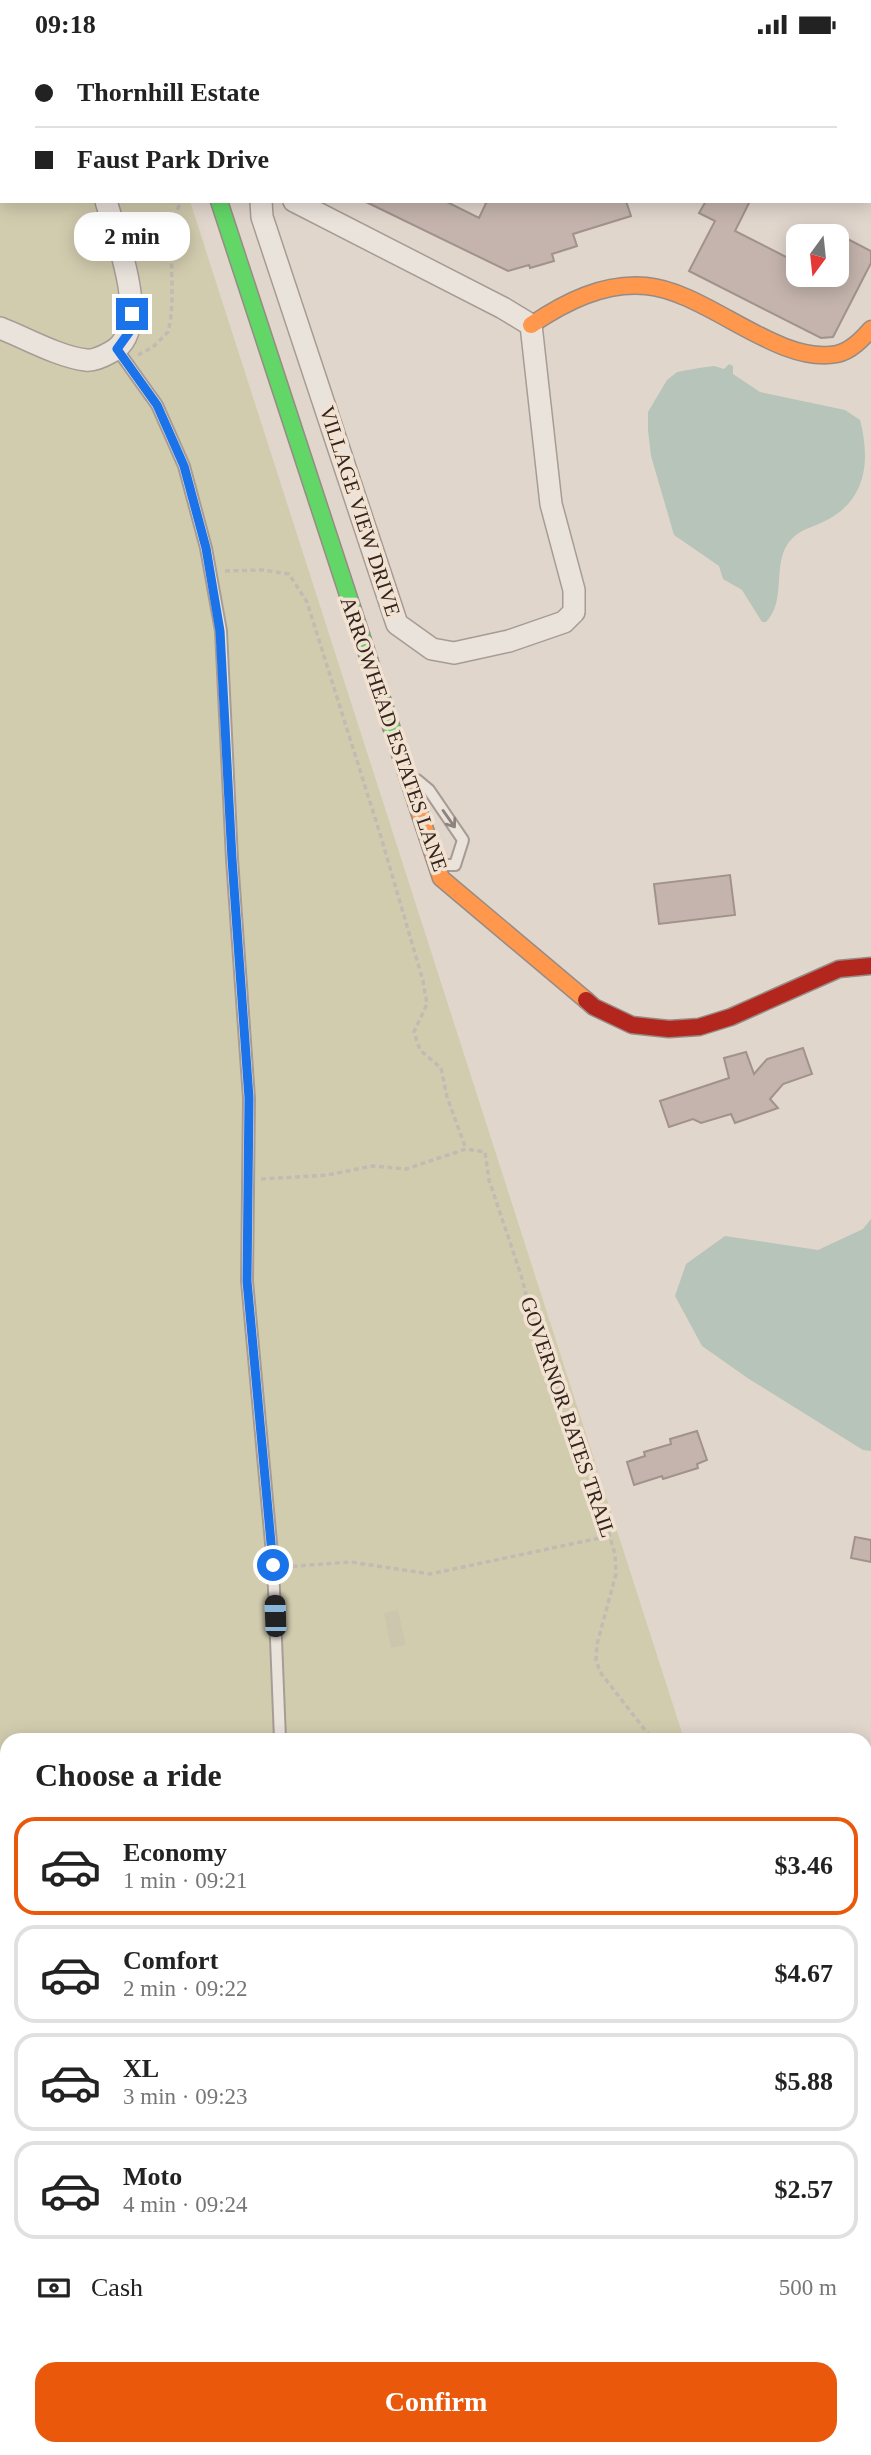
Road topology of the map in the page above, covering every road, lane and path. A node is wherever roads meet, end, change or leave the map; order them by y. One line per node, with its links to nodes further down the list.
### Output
1 (107, 203): 9 (street)
2 (180, 203): 10 (path)
3 (220, 203): 12 (street, ARROWHEAD ESTATES LANE)
4 (261, 203): 6 (street, VILLAGE VIEW DRIVE)
5 (298, 203): 6 (street)
6 (531, 325): 8 (street)
7 (0, 328): 9 (street)
8 (871, 329)
9 (117, 349): 11 (lane)
10 (138, 355)
11 (210, 571): 15 (path); 16 (lane)
12 (404, 769): 13 (street, ARROWHEAD ESTATES LANE); 13 (lane, one-way to 13)
13 (436, 864): 14 (street, ARROWHEAD ESTATES LANE)
14 (871, 966)
15 (466, 1149): 16 (path); 17 (path, GOVERNOR BATES TRAIL)
16 (248, 1179): 18 (lane)
17 (610, 1536): 18 (path); 20 (path, GOVERNOR BATES TRAIL)
18 (273, 1568): 19 (lane)
19 (280, 1733)
20 (647, 1733)

